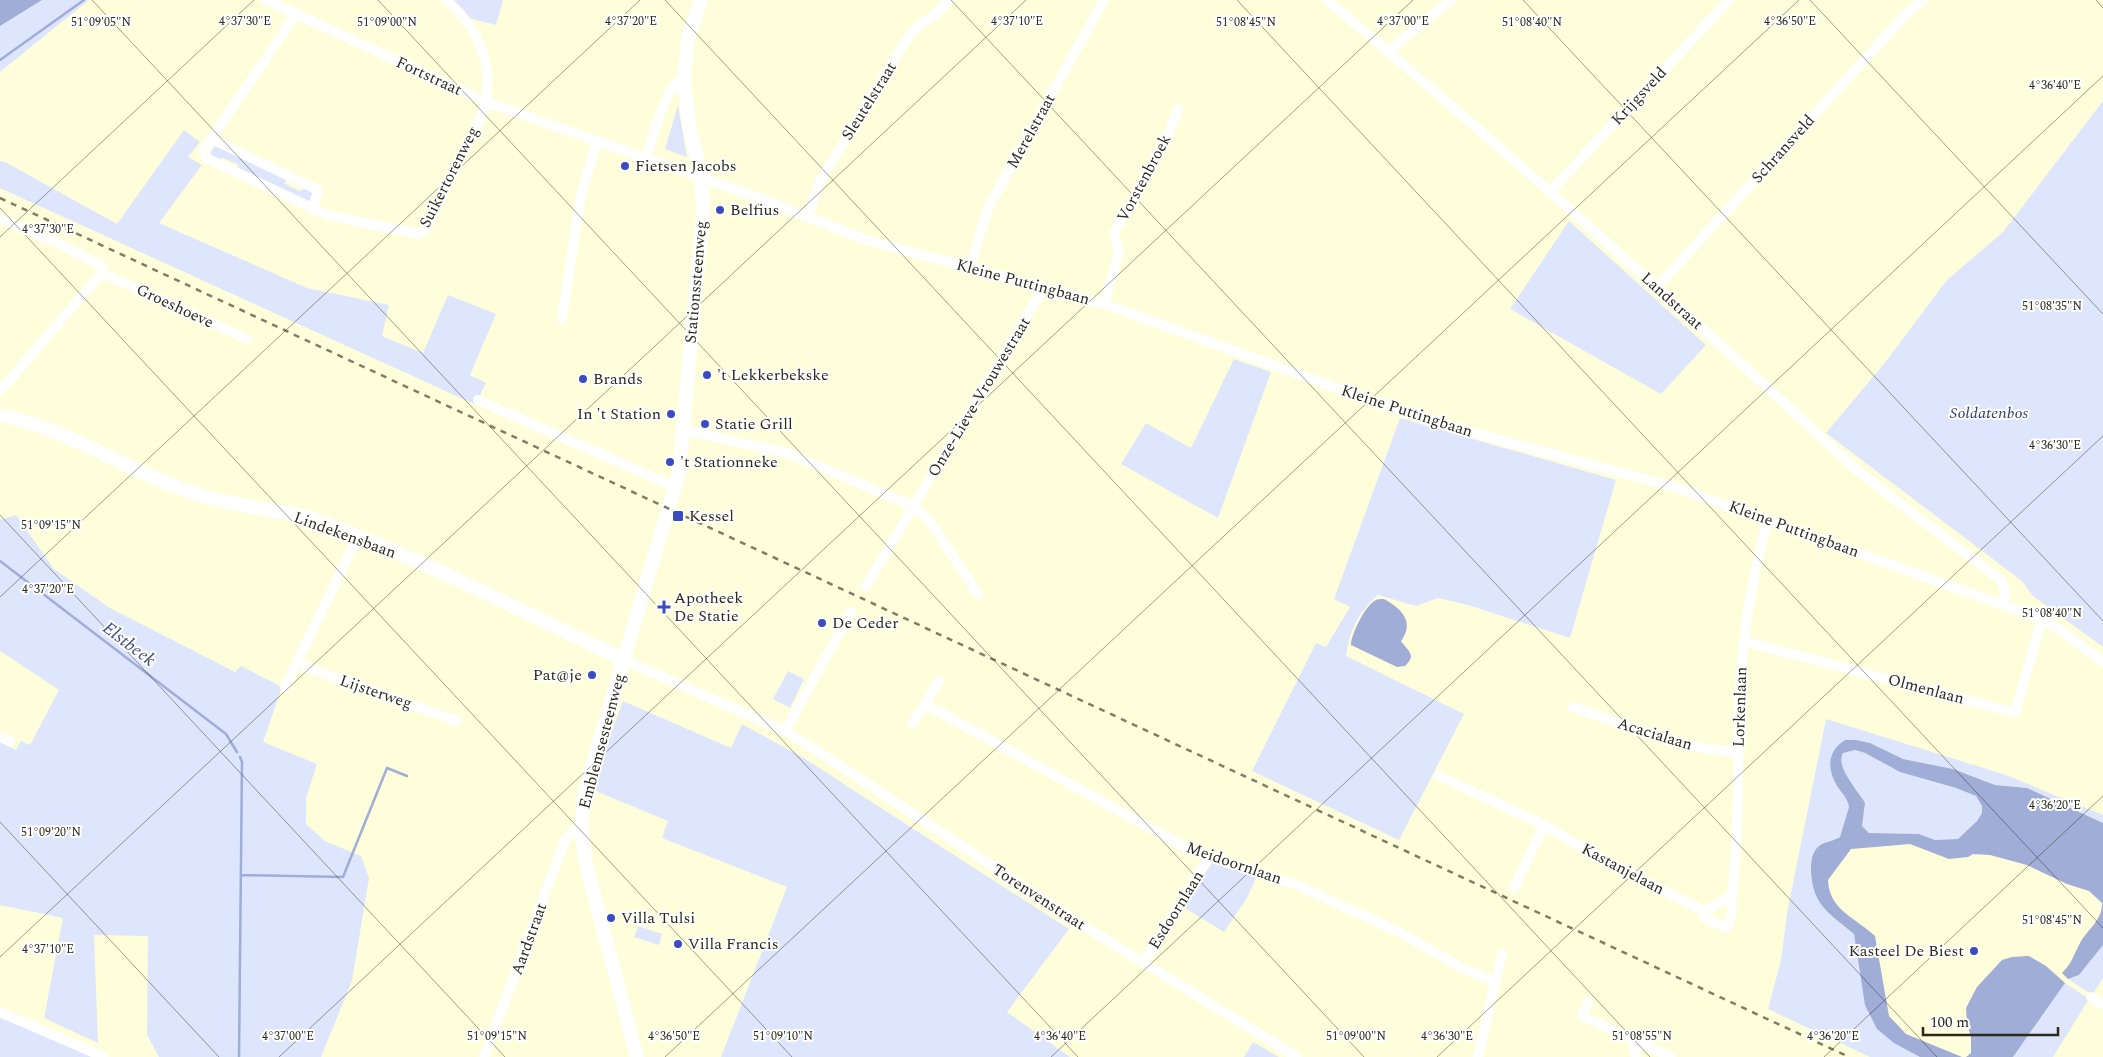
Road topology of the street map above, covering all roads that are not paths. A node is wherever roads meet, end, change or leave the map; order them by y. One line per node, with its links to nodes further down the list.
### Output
1 (266, 0): 12 (street, Fortstraat)
2 (446, 0): 15 (street)
3 (701, 0): 14 (street, Stationssteenweg)
4 (949, 0): 23 (street, Sleutelstraat)
5 (1104, 0): 25 (street, Merelstraat)
6 (1327, 0): 13 (street, Landstraat)
7 (1451, 0): 13 (street)
8 (1729, 0): 21 (street, Krijgsveld)
9 (1912, 0): 11 (street, Schransveld)
10 (1923, 0): 11 (street, Schransveld)
11 (1909, 11): 28 (street, Schransveld)
12 (296, 14): 15 (street, Fortstraat); 17 (street)
13 (1388, 51): 21 (street, Landstraat)
14 (684, 78): 19 (street); 20 (street, Stationssteenweg)
15 (486, 102): 18 (street, Fortstraat); 22 (street, Suikertorenweg)
16 (1178, 109): 29 (street, Vorstenbroek)
17 (210, 138): 22 (street); 22 (street, Suikertorenweg)
18 (597, 141): 19 (street, Fortstraat); 30 (street)
19 (646, 158): 20 (street, Fortstraat)
20 (702, 177): 23 (street, Kleine Puttingbaan); 35 (street, Stationssteenweg)
21 (1550, 192): 28 (street, Landstraat)
22 (313, 210)
23 (807, 217): 25 (street, Kleine Puttingbaan)
24 (0, 218): 26 (street, Groeshoeve)
25 (970, 268): 27 (street, Kleine Puttingbaan)
26 (102, 273): 31 (street, Groeshoeve); 32 (street)
27 (1044, 287): 29 (street, Kleine Puttingbaan); 37 (street, Onze-Lieve-Vrouwestraat)
28 (1657, 287): 43 (street, Landstraat)
29 (1104, 304): 39 (street, Kleine Puttingbaan)
30 (562, 319)
31 (247, 339)
32 (0, 391)
33 (478, 400): 36 (street)
34 (0, 415): 40 (street, Lindekensbaan)
35 (683, 430): 36 (street, Stationssteenweg); 37 (street)
36 (675, 487): 38 (street, Stationssteenweg)
37 (913, 506): 41 (street, Onze-Lieve-Vrouwestraat); 42 (street)
38 (668, 514): 48 (street, Emblemsesteenweg)
39 (1768, 519): 43 (street, Kleine Puttingbaan); 46 (street, Lorkenlaan)
40 (358, 536): 47 (street); 48 (street, Lindekensbaan)
41 (866, 586)
42 (978, 594)
43 (2002, 605): 45 (street, Kleine Puttingbaan)
44 (850, 612): 56 (street)
45 (2042, 619): 46 (street, Olmenlaan); 49 (street, Kleine Puttingbaan)
46 (1743, 641): 59 (street, Lorkenlaan)
47 (298, 659): 51 (street); 54 (street, Lijsterweg)
48 (624, 660): 56 (street, Torenvenstraat); 62 (street, Emblemsesteenweg)
49 (2103, 662)
50 (939, 681): 52 (street)
51 (285, 687)
52 (925, 704): 55 (street); 63 (street, Meidoornlaan)
53 (1573, 707): 59 (street, Acacialaan)
54 (457, 721)
55 (912, 724)
56 (784, 731): 68 (street, Torenvenstraat)
57 (0, 737): 58 (street)
58 (10, 741)
59 (1738, 753): 65 (street, Lorkenlaan)
60 (1439, 776): 61 (street, Kastanjelaan)
61 (1544, 825): 64 (street); 66 (street, Kastanjelaan)
62 (582, 828): 77 (street, Aardstraat); 78 (street, Emblemsesteenweg)
63 (1209, 857): 68 (street, Esdoornlaan); 69 (street, Meidoornlaan)
64 (1514, 888)
65 (1732, 896): 66 (street); 66 (street, Lorkenlaan)
66 (1704, 910)
67 (1502, 954): 69 (street)
68 (1144, 962): 79 (street, Torenvenstraat)
69 (1495, 982): 80 (street)
70 (2091, 997): 72 (street)
71 (1588, 1002): 74 (street)
72 (2103, 1005)
73 (0, 1012): 76 (street)
74 (1633, 1040): 75 (street); 81 (street)
75 (1653, 1054): 82 (street)
76 (104, 1057)
77 (484, 1057)
78 (637, 1057)
79 (1297, 1057)
80 (1478, 1057)
81 (1636, 1057)
82 (1671, 1057)

